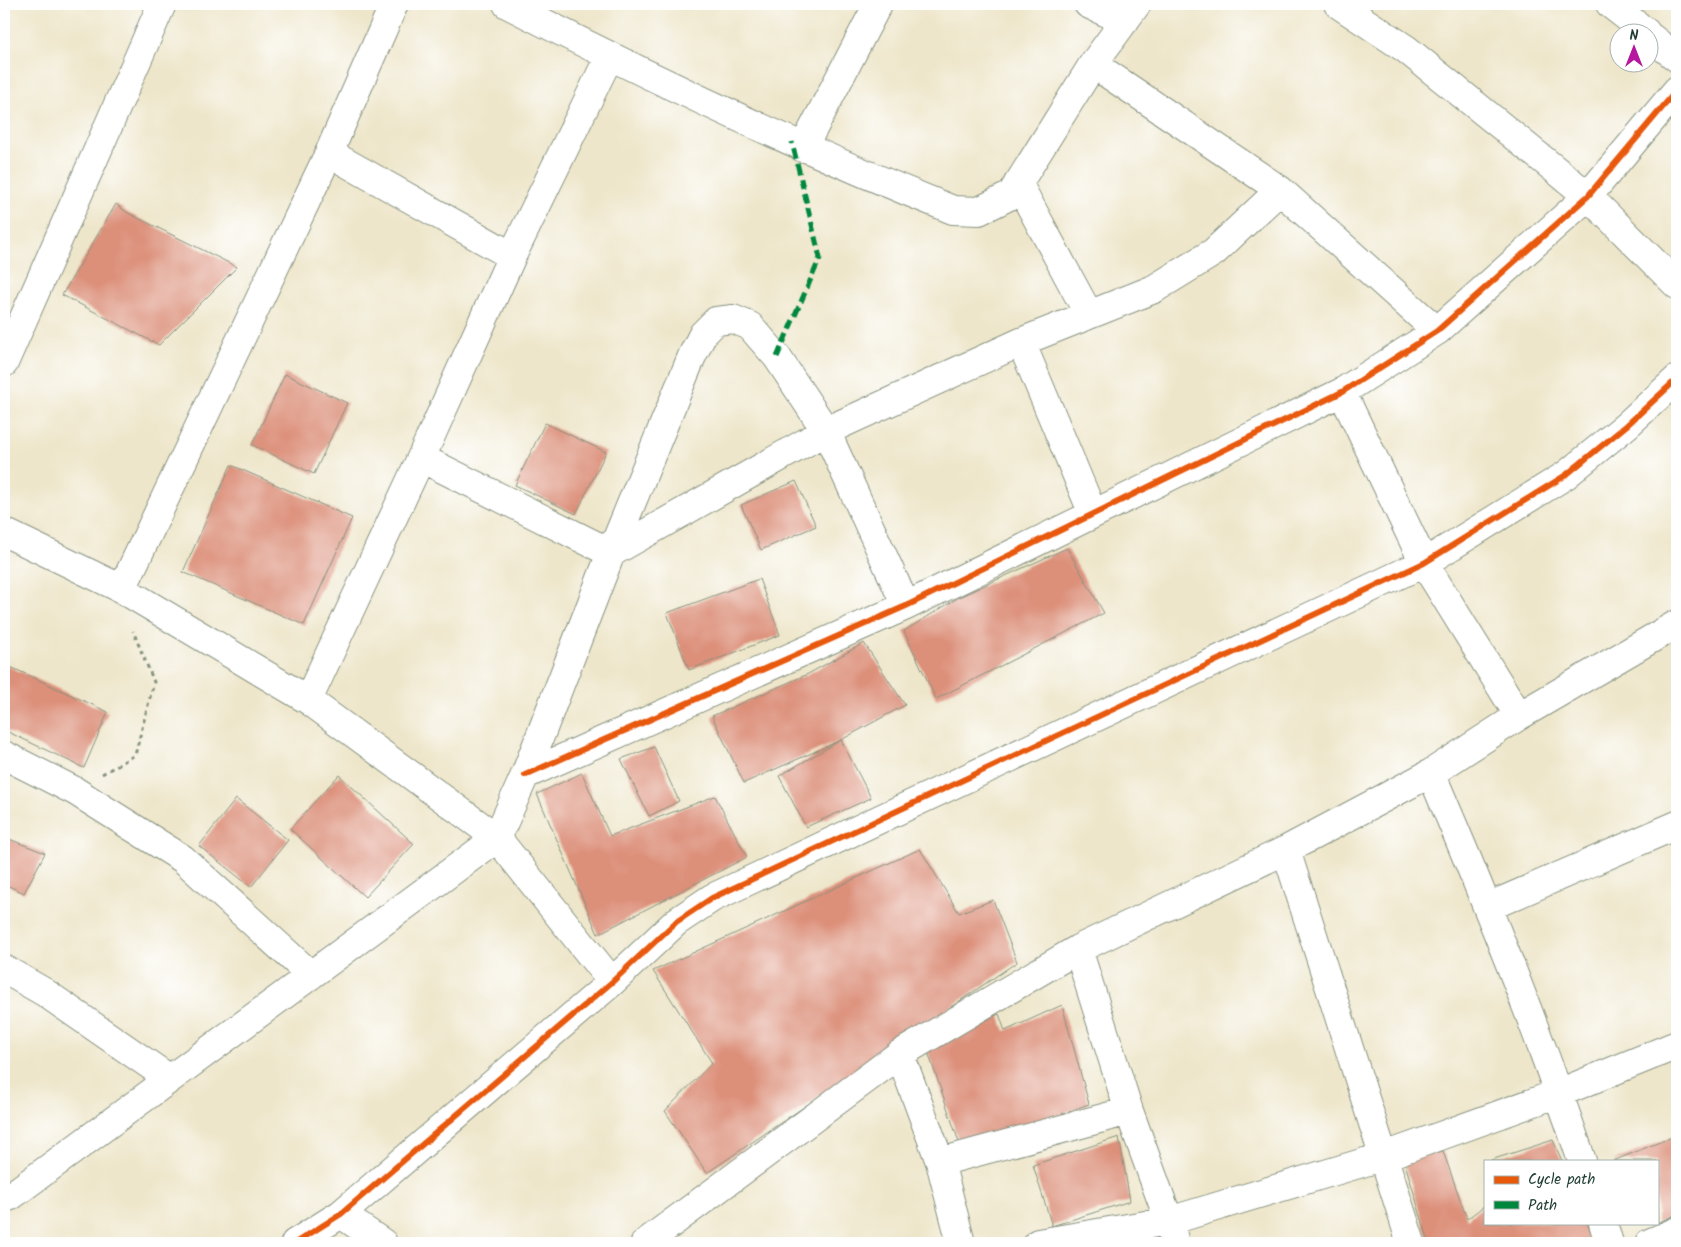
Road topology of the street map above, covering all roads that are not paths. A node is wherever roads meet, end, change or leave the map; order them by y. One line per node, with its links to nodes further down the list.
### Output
1 (162, 4): 25 (street)
2 (394, 4): 16 (street)
3 (507, 4): 11 (street)
4 (878, 4): 15 (street)
5 (1088, 4): 8 (street)
6 (1338, 4): 19 (street)
7 (1610, 4): 9 (street)
8 (1131, 12): 13 (street)
9 (1632, 22)
10 (1658, 43): 12 (street)
11 (609, 57): 15 (street); 20 (street)
12 (1677, 58)
13 (1093, 64): 17 (street); 18 (street)
14 (1677, 90): 19 (street)
15 (803, 148): 17 (street)
16 (329, 154): 20 (street); 34 (street)
17 (1018, 183): 22 (street)
18 (1280, 190): 22 (street); 23 (street)
19 (1588, 196): 21 (street); 23 (street)
20 (512, 256): 29 (street)
21 (1677, 285)
22 (1089, 315): 24 (street)
23 (1436, 331): 27 (street)
24 (1021, 342): 28 (street); 30 (street)
25 (4, 363)
26 (1677, 379): 33 (street)
27 (1342, 392): 30 (street); 33 (street)
28 (826, 431): 32 (street); 32 (street); 35 (street)
29 (421, 458): 32 (street); 37 (street)
30 (1093, 514): 35 (street)
31 (4, 532): 34 (street)
32 (611, 553): 41 (street)
33 (1424, 563): 38 (street); 49 (street)
34 (122, 589): 37 (street)
35 (906, 606): 41 (street)
36 (1677, 624): 38 (street)
37 (308, 700): 43 (street)
38 (1519, 716): 40 (street)
39 (4, 754): 48 (street)
40 (1431, 773): 44 (street); 45 (street)
41 (525, 776): 43 (street)
42 (1677, 825): 45 (street)
43 (498, 838): 48 (street); 49 (street)
44 (1286, 850): 46 (street); 55 (street)
45 (1488, 907): 53 (street)
46 (1078, 949): 51 (street); 54 (street)
47 (4, 970): 52 (street)
48 (311, 976): 52 (street)
49 (612, 982): 59 (street)
50 (1677, 1045): 53 (street)
51 (900, 1054): 57 (street); 65 (street)
52 (170, 1079): 58 (street)
53 (1559, 1092): 55 (street); 56 (street)
54 (1130, 1111): 57 (street); 62 (street)
55 (1385, 1156): 62 (street); 68 (street)
56 (1582, 1160)
57 (940, 1162): 66 (street)
58 (6, 1195)
59 (341, 1214): 63 (street); 64 (street)
60 (1603, 1224): 69 (street)
61 (1677, 1231): 70 (street)
62 (1172, 1232): 67 (street)
63 (295, 1243)
64 (383, 1243)
65 (645, 1243)
66 (961, 1243)
67 (1038, 1243)
68 (1412, 1243)
69 (1609, 1243)
70 (1649, 1243)

